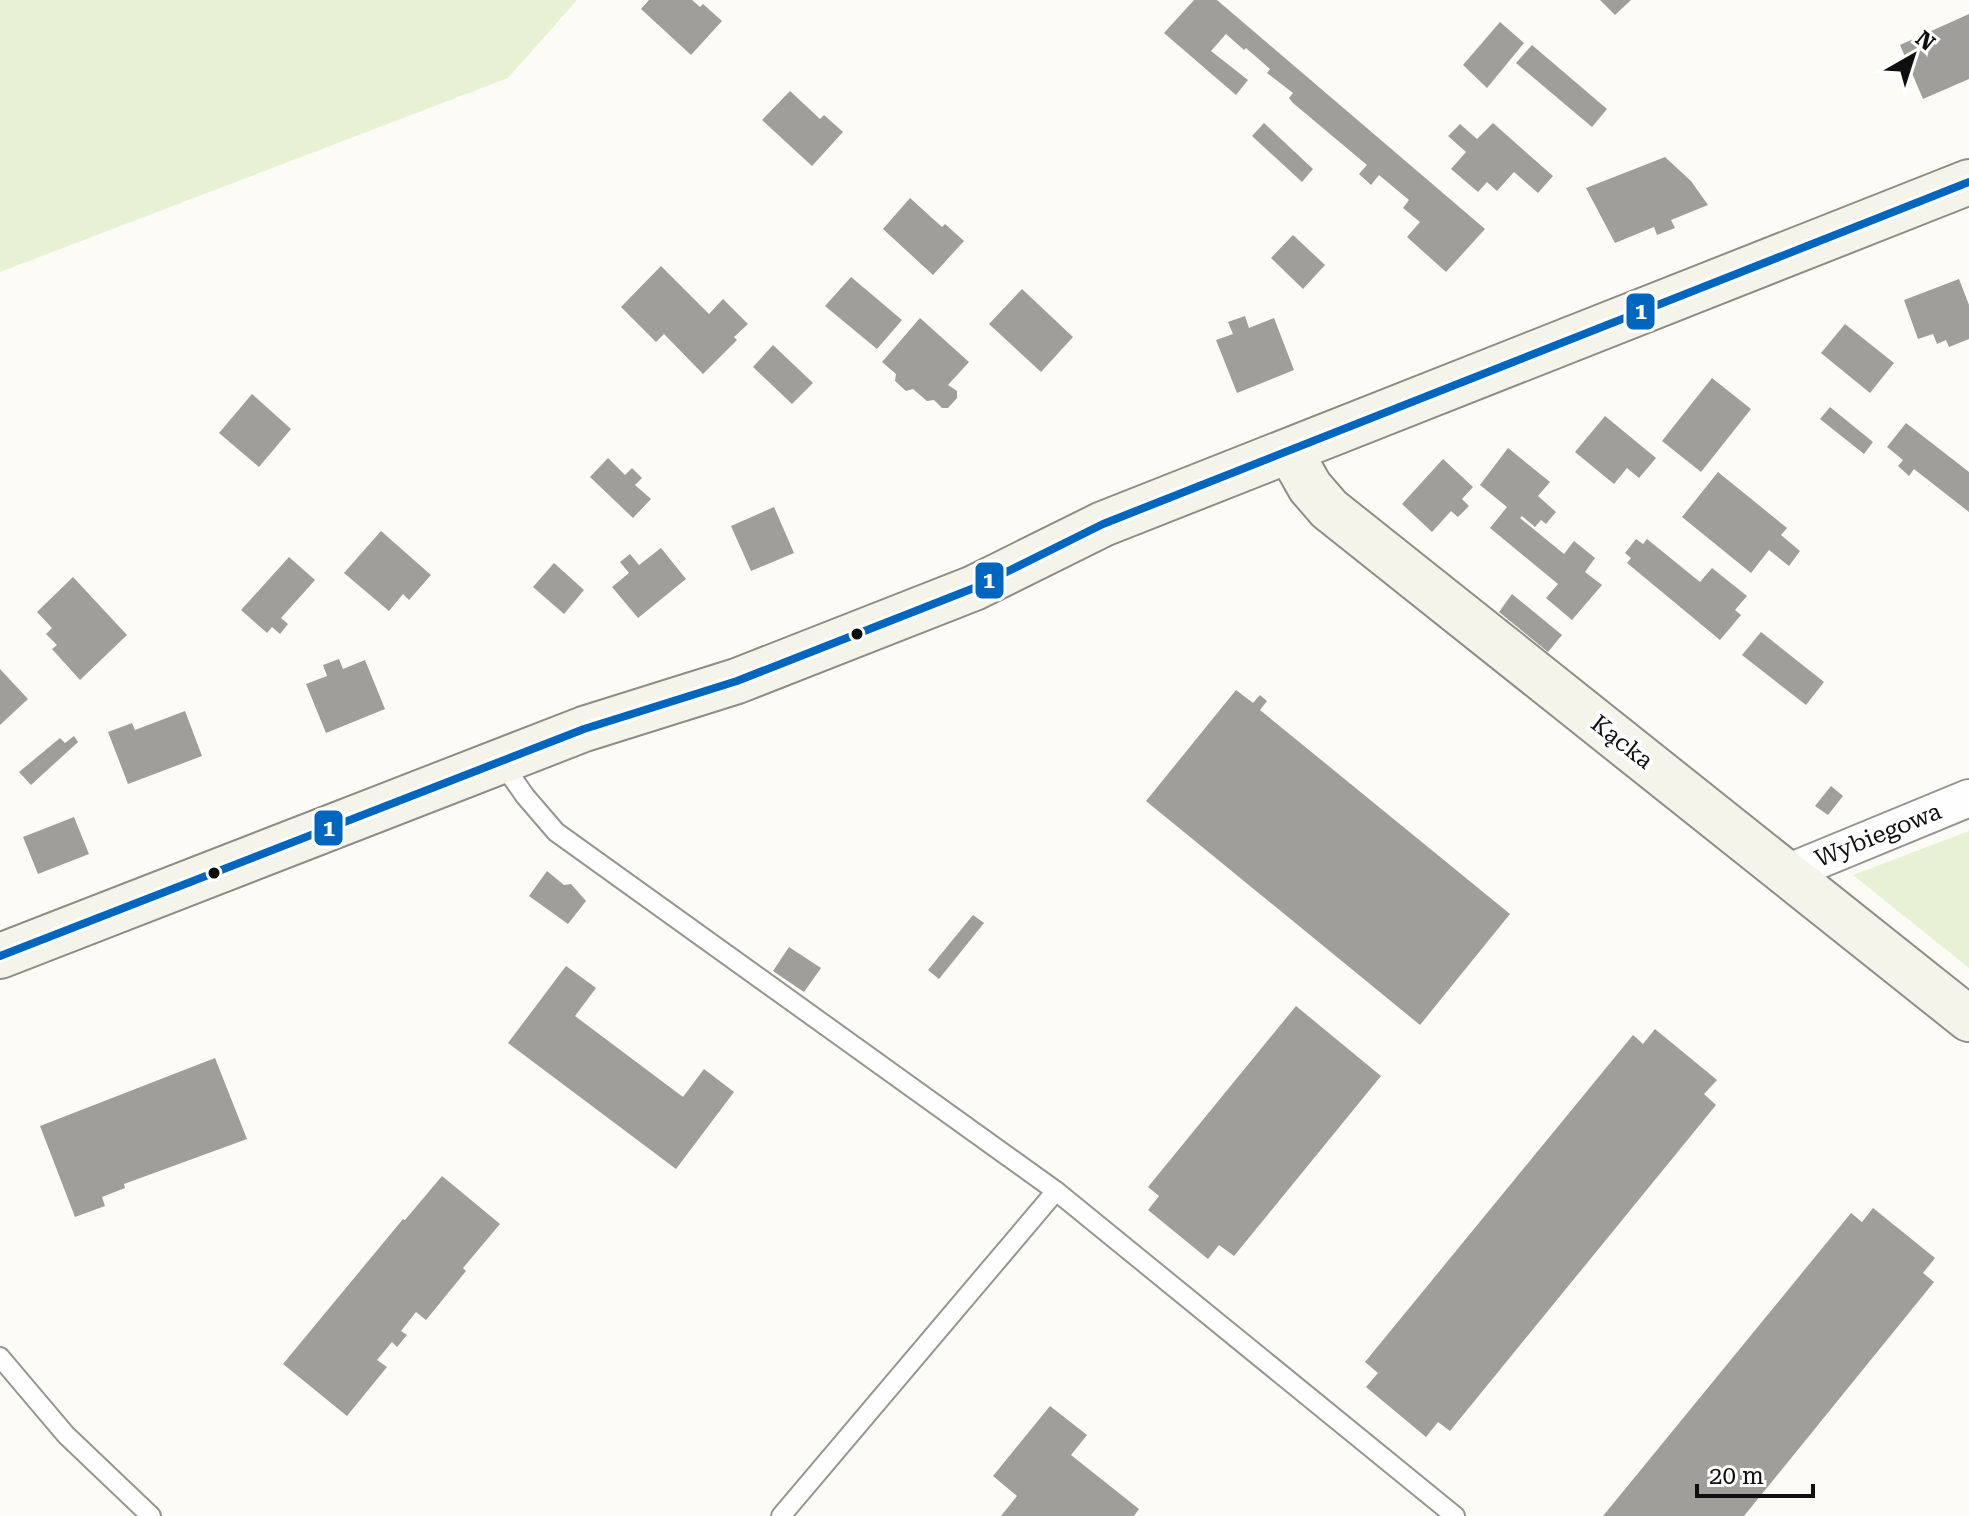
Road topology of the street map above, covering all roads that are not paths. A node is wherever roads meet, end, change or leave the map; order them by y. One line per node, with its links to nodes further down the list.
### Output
1 (1969, 182): 2 (main road)
2 (1290, 452): 3 (main road); 5 (main road, Kącka)
3 (502, 763): 6 (main road); 8 (lane)
4 (1969, 798): 5 (street, Wybiegowa)
5 (1787, 873): 7 (main road, Kącka)
6 (0, 956)
7 (1969, 1019)
8 (1056, 1191): 11 (lane); 12 (lane)
9 (0, 1357): 10 (lane)
10 (151, 1516)
11 (781, 1516)
12 (1455, 1516)

